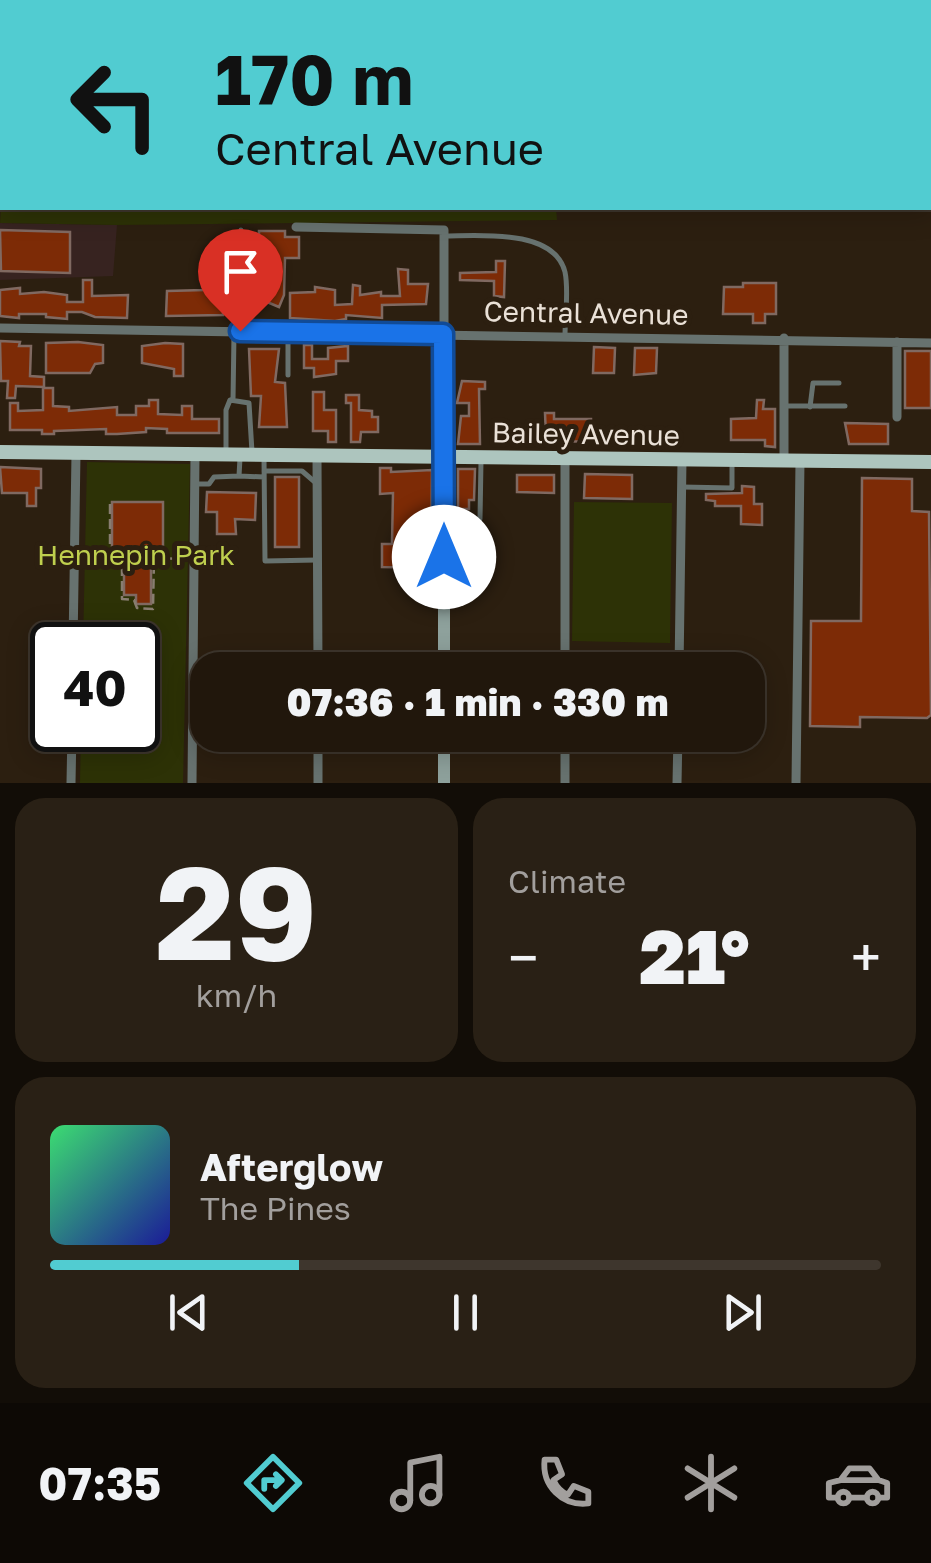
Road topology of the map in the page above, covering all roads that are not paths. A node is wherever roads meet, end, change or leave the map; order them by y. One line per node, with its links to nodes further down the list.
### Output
1 (296, 227): 3 (street)
2 (240, 230): 5 (lane)
3 (444, 233): 7 (street); 8 (lane)
4 (0, 328): 5 (street, Central Avenue)
5 (237, 331): 6 (street, Central Avenue); 14 (lane)
6 (288, 332): 7 (street, Central Avenue); 12 (lane)
7 (443, 334): 8 (street, Central Avenue); 23 (street)
8 (564, 336): 9 (street, Central Avenue)
9 (784, 338): 10 (street, Central Avenue); 15 (street)
10 (897, 342): 11 (street, Central Avenue); 18 (street)
11 (931, 343)
12 (288, 374)
13 (839, 383): 16 (lane)
14 (233, 400): 28 (lane); 28 (lane)
15 (784, 406): 16 (lane); 29 (street)
16 (810, 406): 17 (lane)
17 (845, 406)
18 (897, 417)
19 (0, 452): 20 (main road, Bailey Avenue)
20 (76, 454): 21 (main road, Bailey Avenue); 37 (street)
21 (195, 455): 28 (main road, Bailey Avenue); 32 (street)
22 (317, 456): 23 (main road, Bailey Avenue); 28 (main road, Bailey Avenue); 33 (street)
23 (444, 457): 24 (main road, Bailey Avenue); 35 (street)
24 (482, 458): 25 (main road, Bailey Avenue); 35 (lane)
25 (565, 458): 26 (main road, Bailey Avenue); 40 (street)
26 (682, 460): 27 (main road, Bailey Avenue); 34 (street)
27 (732, 460): 29 (main road, Bailey Avenue); 34 (lane)
28 (252, 461): 31 (lane); 31 (lane); 33 (lane); 36 (lane)
29 (792, 461): 30 (main road, Bailey Avenue); 53 (street)
30 (931, 462)
31 (239, 476): 32 (lane)
32 (195, 484): 48 (street)
33 (317, 484): 36 (street)
34 (681, 487): 41 (street)
35 (444, 520): 39 (street)
36 (318, 560): 38 (street)
37 (73, 622)
38 (318, 652)
39 (444, 652)
40 (565, 652)
41 (679, 652)
42 (72, 752): 47 (street)
43 (318, 752): 49 (street)
44 (444, 752): 50 (street)
45 (565, 752): 51 (street)
46 (678, 752): 52 (street)
47 (71, 783)
48 (192, 783)
49 (318, 783)
50 (444, 783)
51 (565, 783)
52 (677, 783)
53 (796, 783)

